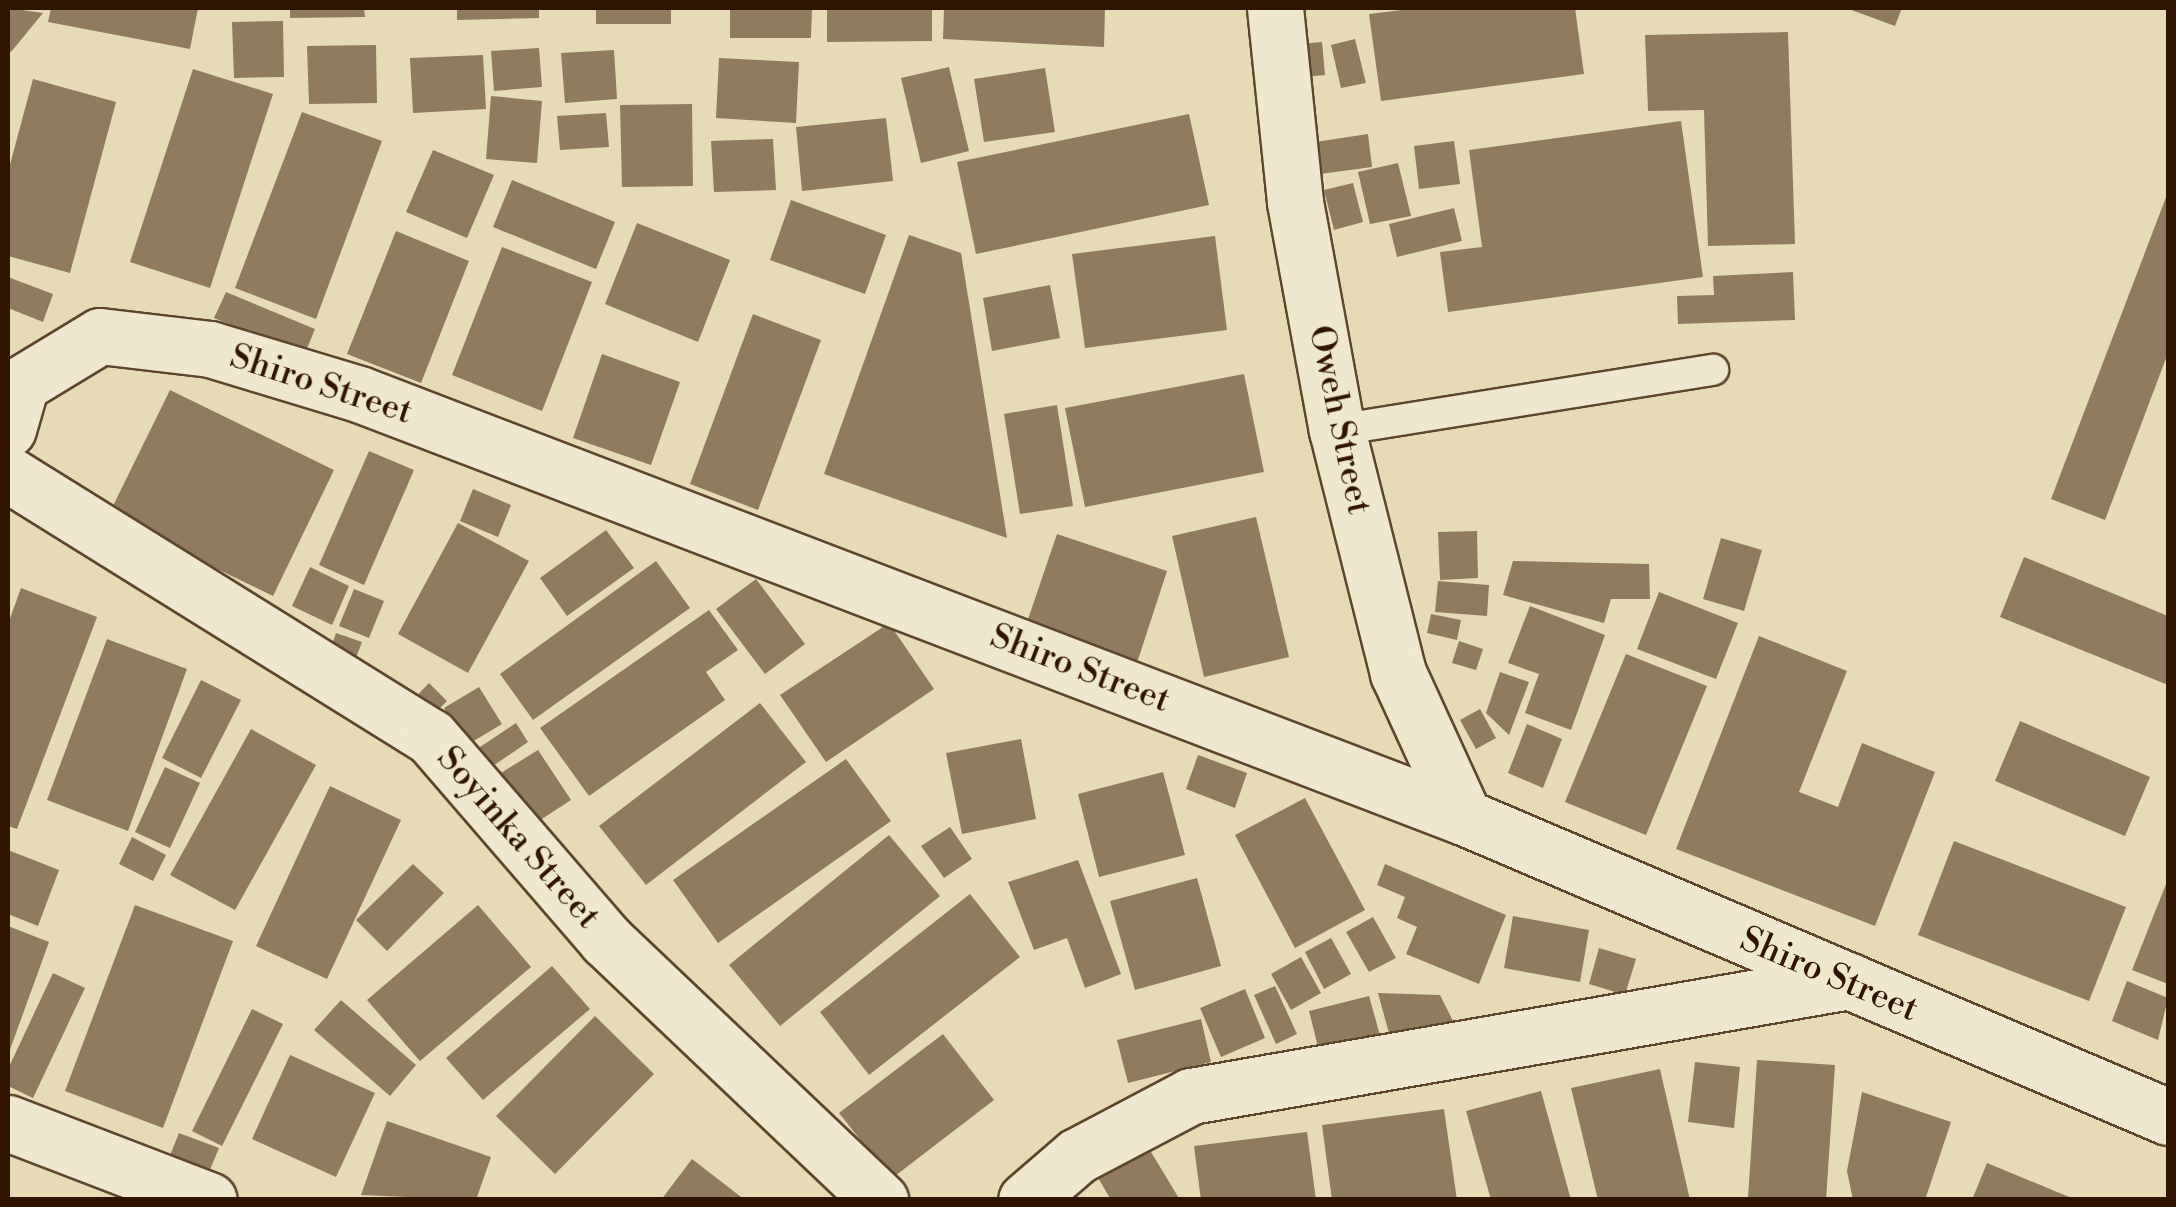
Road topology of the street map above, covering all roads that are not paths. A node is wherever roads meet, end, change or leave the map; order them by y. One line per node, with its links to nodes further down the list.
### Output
1 (1275, 8): 4 (street, Oweh Street)
2 (1713, 370): 4 (lane)
3 (8, 429): 6 (street, Shiro Street)
4 (1338, 430): 6 (street, Oweh Street)
5 (8, 474): 11 (street, Soyinka Street)
6 (1464, 817): 7 (street, Shiro Street)
7 (1850, 981): 8 (street, Shiro Street); 12 (street)
8 (2168, 1117)
9 (8, 1124): 10 (street)
10 (210, 1200)
11 (880, 1200)
12 (1026, 1200)

